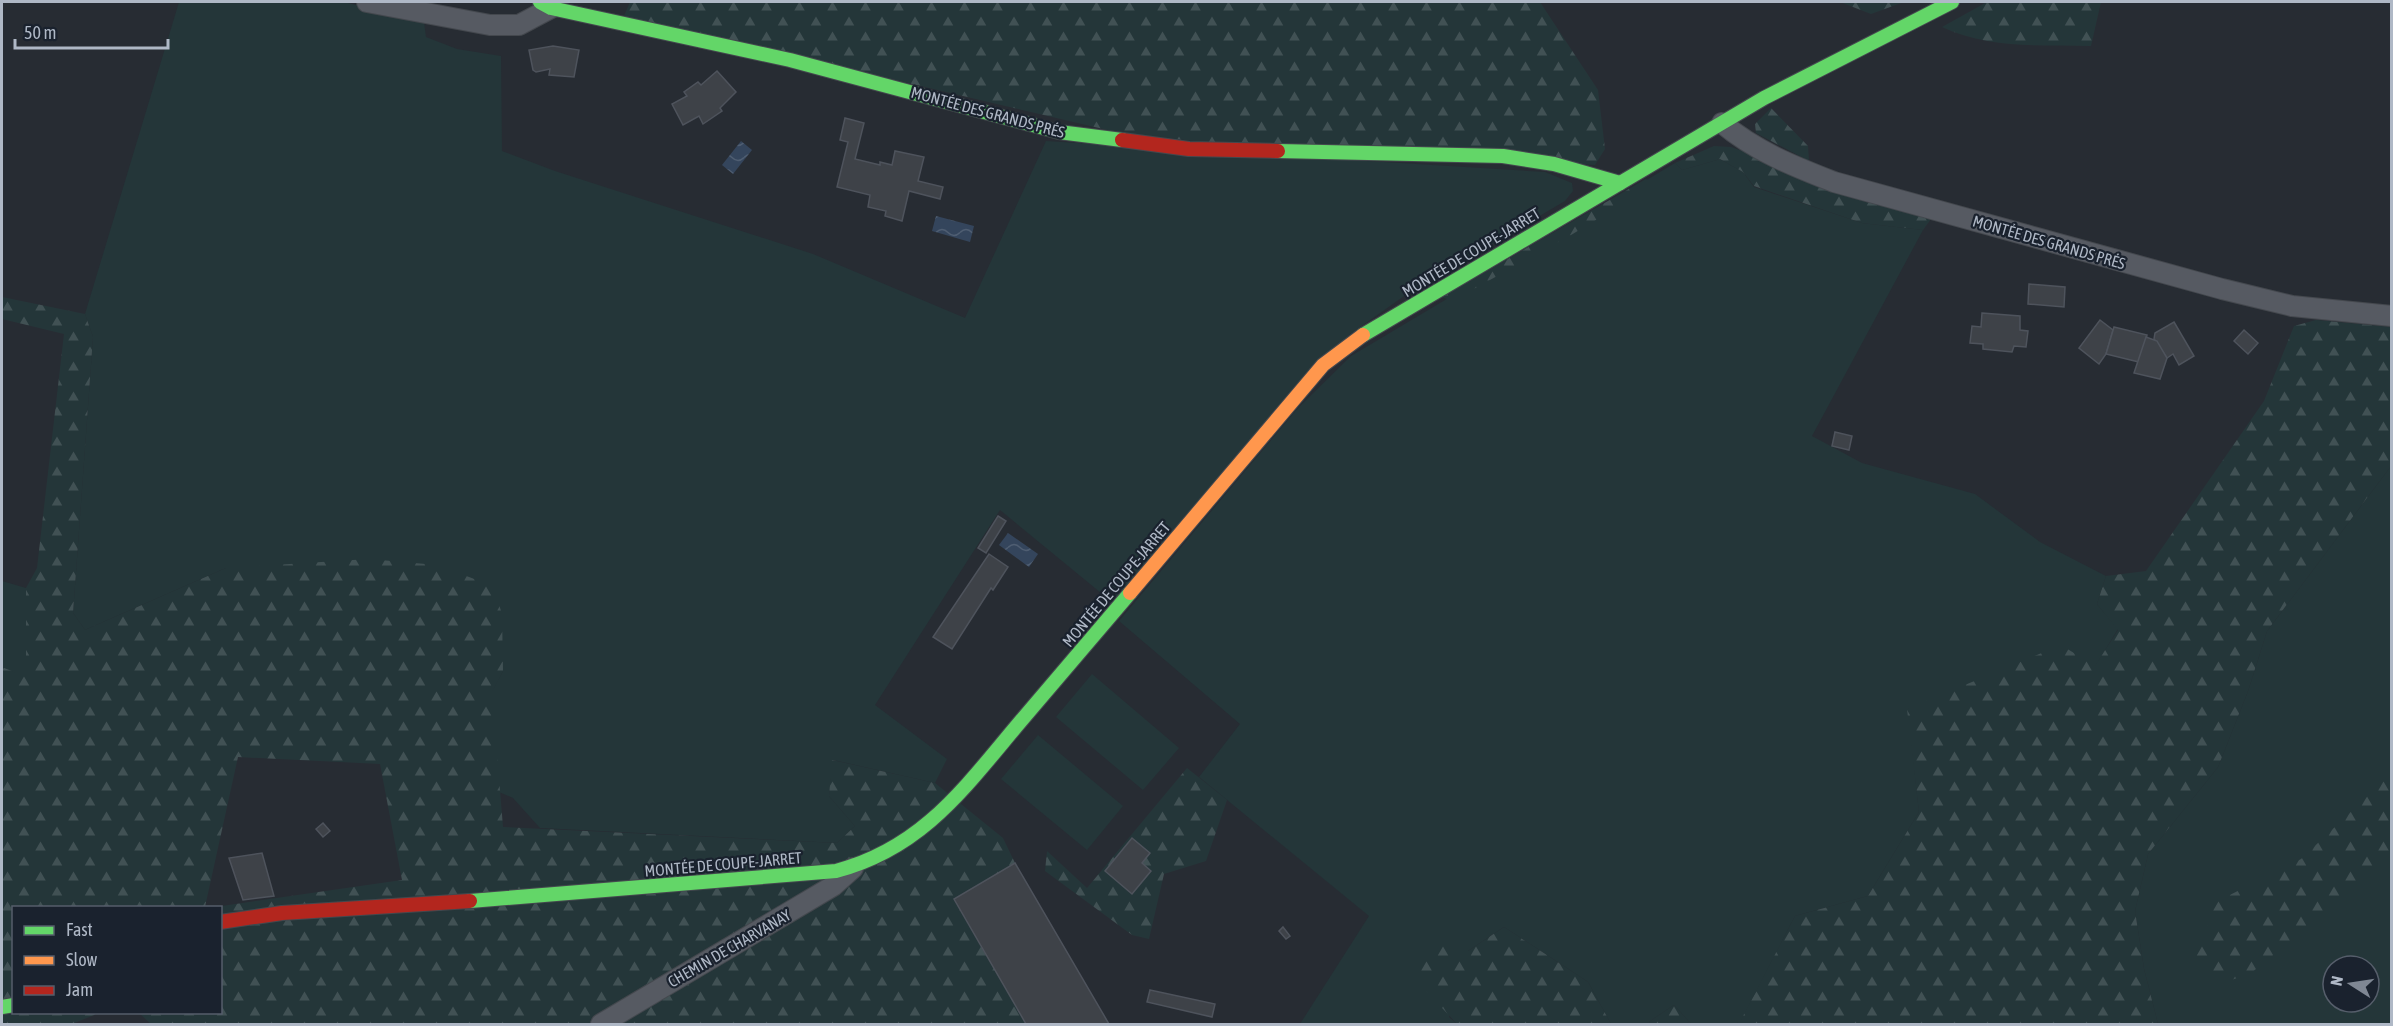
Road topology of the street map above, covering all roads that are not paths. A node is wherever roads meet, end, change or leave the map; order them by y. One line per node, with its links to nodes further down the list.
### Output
1 (367, 2): 3 (street, MONTÉE DES GRANDS PRÉS)
2 (1952, 2): 4 (main road, MONTÉE DE COUPE-JARRET)
3 (545, 5): 5 (main road, MONTÉE DES GRANDS PRÉS)
4 (1722, 123): 5 (main road, MONTÉE DE COUPE-JARRET); 6 (street, MONTÉE DES GRANDS PRÉS)
5 (1620, 183): 7 (main road, MONTÉE DE COUPE-JARRET)
6 (2391, 316)
7 (855, 867): 8 (main road, MONTÉE DE COUPE-JARRET); 9 (street, CHEMIN DE CHARVANAY)
8 (222, 922)
9 (601, 1024)

